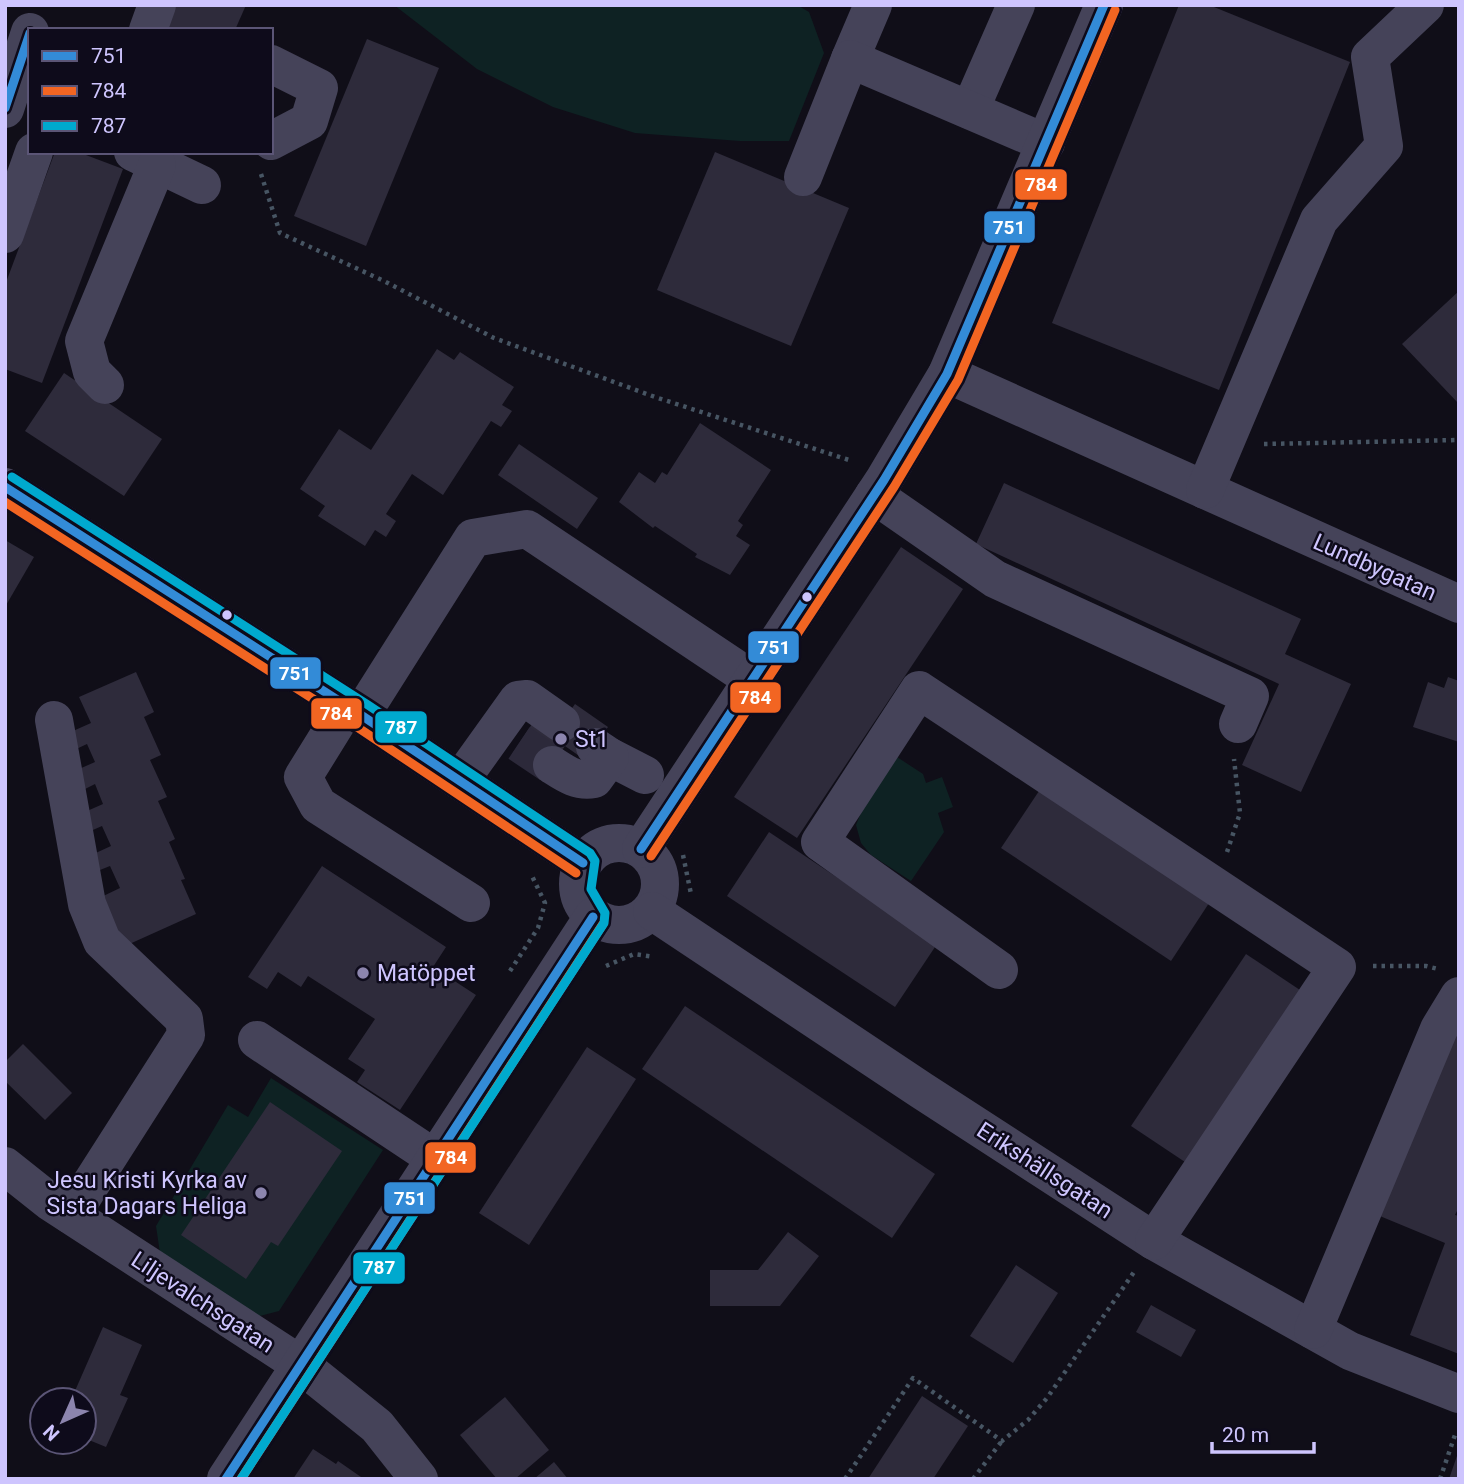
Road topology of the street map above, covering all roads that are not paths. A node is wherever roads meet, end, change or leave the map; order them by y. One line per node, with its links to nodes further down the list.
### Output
1 (158, 5): 6 (street)
2 (873, 5): 8 (street)
3 (1016, 5): 11 (street)
4 (1104, 5): 12 (street)
5 (1425, 5): 22 (street)
6 (149, 28)
7 (28, 44): 10 (street)
8 (850, 59): 11 (street); 16 (street)
9 (273, 65): 13 (street)
10 (13, 94)
11 (970, 110): 12 (street)
12 (1046, 143): 19 (street)
13 (273, 146)
14 (33, 154): 18 (street)
15 (145, 159): 17 (street); 20 (street)
16 (803, 177)
17 (202, 185)
18 (5, 234)
19 (947, 374): 22 (street, Lundbygatan); 23 (street)
20 (104, 385)
21 (5, 486): 26 (street)
22 (1205, 490): 24 (street, Lundbygatan)
23 (874, 495): 25 (street); 29 (street)
24 (1459, 604)
25 (753, 680): 26 (street); 33 (street)
26 (354, 710): 32 (street); 35 (street)
27 (54, 720): 43 (street)
28 (561, 723): 32 (street)
29 (1238, 724)
30 (552, 765): 31 (street)
31 (645, 775)
32 (460, 781): 34 (street)
33 (641, 849): 34 (street); 36 (street)
34 (583, 863): 37 (street)
35 (471, 902)
36 (652, 911): 37 (street); 44 (street, Erikshällsgatan)
37 (593, 917): 41 (street)
38 (999, 970): 44 (street)
39 (1453, 984): 45 (street)
40 (257, 1040): 41 (street)
41 (436, 1159): 46 (street)
42 (5, 1166): 43 (street, Liljevalchsgatan)
43 (71, 1215): 46 (street, Liljevalchsgatan)
44 (1145, 1254): 45 (street, Erikshällsgatan)
45 (1313, 1330): 47 (street, Erikshällsgatan)
46 (301, 1365): 48 (street); 49 (street, Liljevalchsgatan)
47 (1459, 1394)
48 (226, 1479)
49 (419, 1479)

